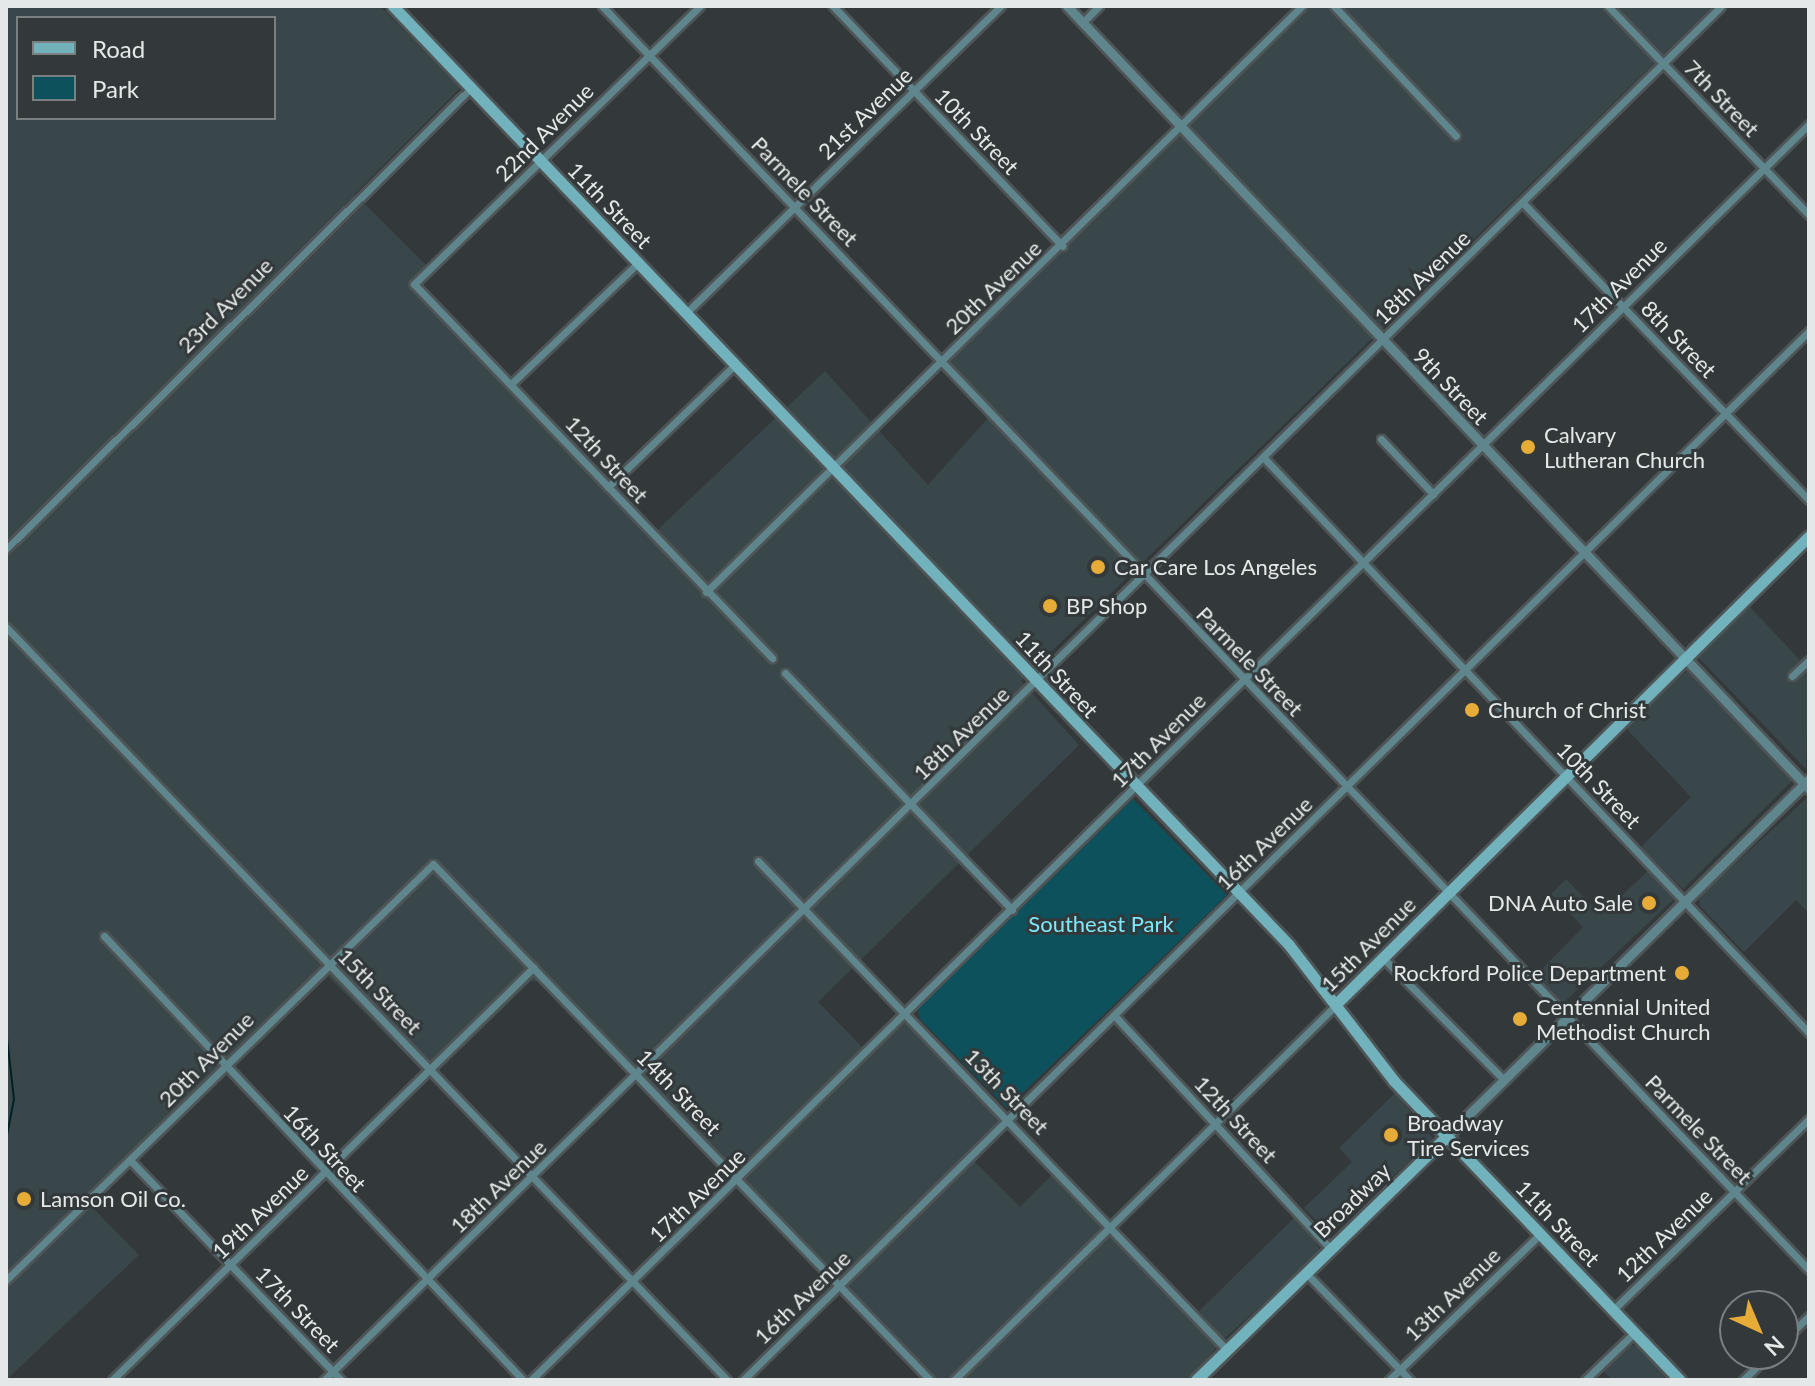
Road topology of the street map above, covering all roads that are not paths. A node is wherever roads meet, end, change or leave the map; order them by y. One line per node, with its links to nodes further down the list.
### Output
1 (602, 6): 13 (street, Parmele Street)
2 (700, 6): 13 (street, 22nd Avenue)
3 (833, 6): 16 (street, 10th Street)
4 (1001, 6): 16 (street, 21st Avenue)
5 (1067, 6): 12 (street, 9th Street)
6 (1099, 6): 12 (street)
7 (1302, 6): 18 (street, 20th Avenue)
8 (1334, 6): 19 (street)
9 (1608, 6): 14 (street, 7th Street)
10 (1721, 6): 14 (street, 18th Avenue)
11 (397, 7): 15 (main road, 11th Street)
12 (1083, 22): 18 (street, 9th Street)
13 (649, 55): 20 (street, 22nd Avenue); 23 (street, Parmele Street)
14 (1663, 64): 21 (street, 7th Street); 22 (street, 18th Avenue)
15 (471, 88): 20 (main road, 11th Street); 44 (street, 23rd Avenue)
16 (914, 90): 23 (street, 21st Avenue); 25 (street, 10th Street)
17 (1809, 124): 21 (street, 17th Avenue)
18 (1181, 125): 25 (street, 20th Avenue); 31 (street, 9th Street)
19 (1456, 136)
20 (541, 161): 26 (main road, 11th Street); 27 (street, 22nd Avenue)
21 (1764, 168): 24 (street, 7th Street); 28 (street, 17th Avenue)
22 (1523, 203): 28 (street, 8th Street); 31 (street, 18th Avenue)
23 (795, 205): 29 (street, 21st Avenue); 32 (street, Parmele Street)
24 (1809, 215)
25 (1062, 246): 32 (street, 20th Avenue)
26 (638, 263): 29 (main road, 11th Street); 34 (street)
27 (414, 284): 34 (street, 12th Street)
28 (1623, 307): 35 (street, 8th Street); 37 (street, 17th Avenue)
29 (686, 313): 33 (main road, 11th Street)
30 (1809, 331): 35 (street, 16th Avenue)
31 (1382, 341): 37 (street, 9th Street); 38 (street, 18th Avenue)
32 (941, 363): 39 (street, 20th Avenue); 47 (street, Parmele Street)
33 (736, 364): 39 (main road, 11th Street); 40 (street)
34 (512, 383): 40 (street, 12th Street)
35 (1726, 413): 42 (street, 8th Street); 45 (street, 16th Avenue)
36 (1381, 439): 41 (street)
37 (1483, 445): 41 (street, 17th Avenue); 45 (street, 9th Street)
38 (1264, 458): 46 (street, 10th Street); 47 (street, 18th Avenue)
39 (835, 468): 48 (street, 20th Avenue); 57 (main road, 11th Street)
40 (608, 487): 48 (street, 12th Street)
41 (1433, 494): 46 (street, 17th Avenue)
42 (1809, 500)
43 (1809, 536): 51 (main road, 15th Avenue)
44 (6, 549)
45 (1585, 550): 51 (street, 9th Street); 53 (street, 16th Avenue)
46 (1364, 562): 53 (street, 10th Street); 56 (street, 17th Avenue)
47 (1141, 576): 56 (street, Parmele Street); 57 (street, 18th Avenue)
48 (706, 592): 50 (street, 12th Street)
49 (6, 627): 72 (street, 15th Street)
50 (772, 658)
51 (1684, 658): 58 (main road, 15th Avenue); 59 (street, 9th Street)
52 (1809, 660): 55 (street)
53 (1466, 669): 58 (street, 10th Street); 60 (street, 16th Avenue)
54 (785, 673): 62 (street)
55 (1792, 676)
56 (1244, 680): 60 (street, Parmele Street); 61 (street, 17th Avenue)
57 (1038, 683): 61 (main road, 11th Street); 62 (street, 18th Avenue)
58 (1566, 776): 66 (main road, 15th Avenue); 67 (street, 10th Street)
59 (1807, 784): 67 (street, Broadway)
60 (1348, 786): 65 (street, 16th Avenue); 66 (street, Parmele Street)
61 (1137, 787): 65 (main road, 11th Street); 69 (street, 17th Avenue)
62 (912, 805): 68 (street, 18th Avenue); 69 (street)
63 (758, 861): 68 (street, 13th Street)
64 (433, 864): 72 (street, 20th Avenue); 73 (street, 14th Street)
65 (1239, 893): 74 (main road, 11th Street); 76 (street, 16th Avenue)
66 (1448, 893): 71 (main road, 15th Avenue); 77 (street, Parmele Street)
67 (1685, 902): 77 (street, Broadway); 78 (street, 10th Street)
68 (808, 908): 75 (street, 13th Street); 81 (street, 18th Avenue)
69 (1012, 910): 75 (street, 17th Avenue)
70 (104, 936): 79 (street, 16th Street)
71 (1383, 958): 74 (main road, 15th Avenue); 82 (street)
72 (329, 963): 79 (street, 20th Avenue); 80 (street, 15th Street)
73 (534, 967): 80 (street, 19th Avenue); 81 (street, 14th Street)
74 (1339, 1001): 85 (street, 15th Avenue); 86 (main road, 11th Street)
75 (908, 1013): 83 (street, 13th Street); 90 (street, 17th Avenue)
76 (1114, 1015): 83 (street, 16th Avenue); 85 (street, 12th Street)
77 (1567, 1018): 82 (street, Broadway); 91 (street, Parmele Street)
78 (1809, 1033)
79 (224, 1066): 87 (street, 20th Avenue); 88 (street, 16th Street)
80 (432, 1071): 88 (street, 19th Avenue); 89 (street, 15th Street)
81 (638, 1075): 89 (street, 18th Avenue); 90 (street, 14th Street)
82 (1503, 1079): 86 (street, Broadway)
83 (1010, 1119): 92 (street, 13th Street); 101 (street, 16th Avenue)
84 (1809, 1119): 91 (street, 12th Avenue)
85 (1215, 1122): 92 (street, 15th Avenue); 94 (street, 12th Street)
86 (1447, 1136): 93 (main road, 11th Street); 94 (main road, Broadway)
87 (130, 1160): 95 (street, 17th Street); 99 (street, 20th Avenue)
88 (326, 1173): 95 (street, 19th Avenue); 98 (street, 16th Street)
89 (532, 1178): 98 (street, 18th Avenue); 100 (street, 15th Street)
90 (739, 1179): 100 (street, 17th Avenue); 101 (street, 14th Street)
91 (1734, 1192): 96 (street, Parmele Street); 102 (street, 12th Avenue)
92 (1111, 1225): 104 (street, 13th Street); 115 (street, 15th Avenue)
93 (1540, 1234): 102 (main road, 11th Street); 105 (street, 13th Avenue)
94 (1330, 1248): 97 (main road, Broadway)
95 (231, 1265): 106 (street, 17th Street); 107 (street, 19th Avenue)
96 (1809, 1270)
97 (1306, 1273): 104 (main road, Broadway); 105 (street)
98 (428, 1279): 106 (street, 18th Avenue); 110 (street, 16th Street)
99 (6, 1280)
100 (633, 1282): 111 (street, 17th Avenue); 112 (street, 15th Street)
101 (840, 1285): 113 (street, 16th Avenue); 114 (street, 14th Street)
102 (1613, 1310): 103 (main road, 11th Street)
103 (1635, 1332): 119 (street); 120 (main road, 11th Street)
104 (1226, 1349): 116 (main road, Broadway)
105 (1400, 1369): 117 (street, 13th Avenue); 118 (street)
106 (332, 1372): 108 (street, 18th Avenue); 109 (street, 17th Street)
107 (112, 1380)
108 (324, 1380)
109 (341, 1380)
110 (523, 1380)
111 (531, 1380)
112 (727, 1380)
113 (743, 1380)
114 (930, 1380)
115 (954, 1380)
116 (1196, 1380)
117 (1389, 1380)
118 (1410, 1380)
119 (1585, 1380)
120 (1680, 1380)

